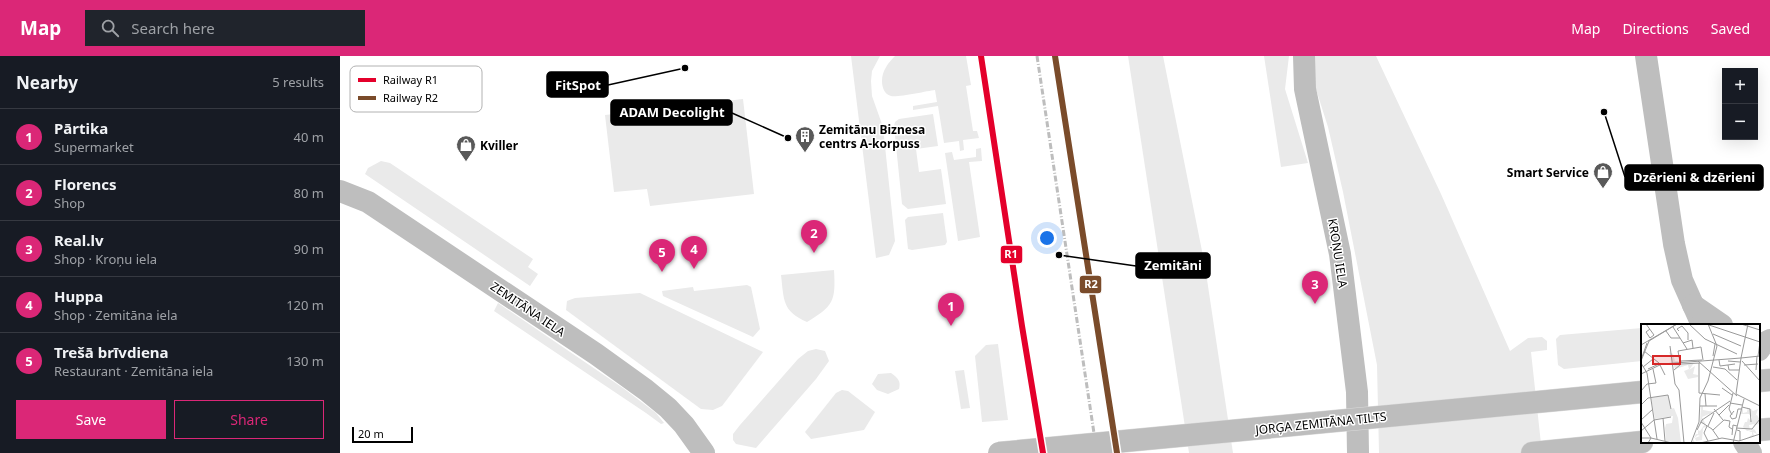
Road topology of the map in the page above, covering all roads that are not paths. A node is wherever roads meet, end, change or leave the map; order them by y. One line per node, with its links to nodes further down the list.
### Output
1 (1304, 56): 16 (street, KROŅU IELA)
2 (1646, 56): 4 (street)
3 (341, 192): 14 (street, ZEMITĀNA IELA)
4 (1693, 305): 5 (street); 6 (street)
5 (1702, 324)
6 (1721, 324)
7 (1770, 380): 8 (main road)
8 (1760, 381)
9 (1641, 392): 15 (main road, JORĢA ZEMITĀNA TILTS, bridge)
10 (1770, 429): 11 (main road)
11 (1760, 430)
12 (1641, 442): 17 (main road)
13 (1745, 443): 18 (street)
14 (699, 452)
15 (999, 453)
16 (1358, 453)
17 (1532, 453)
18 (1751, 453)

